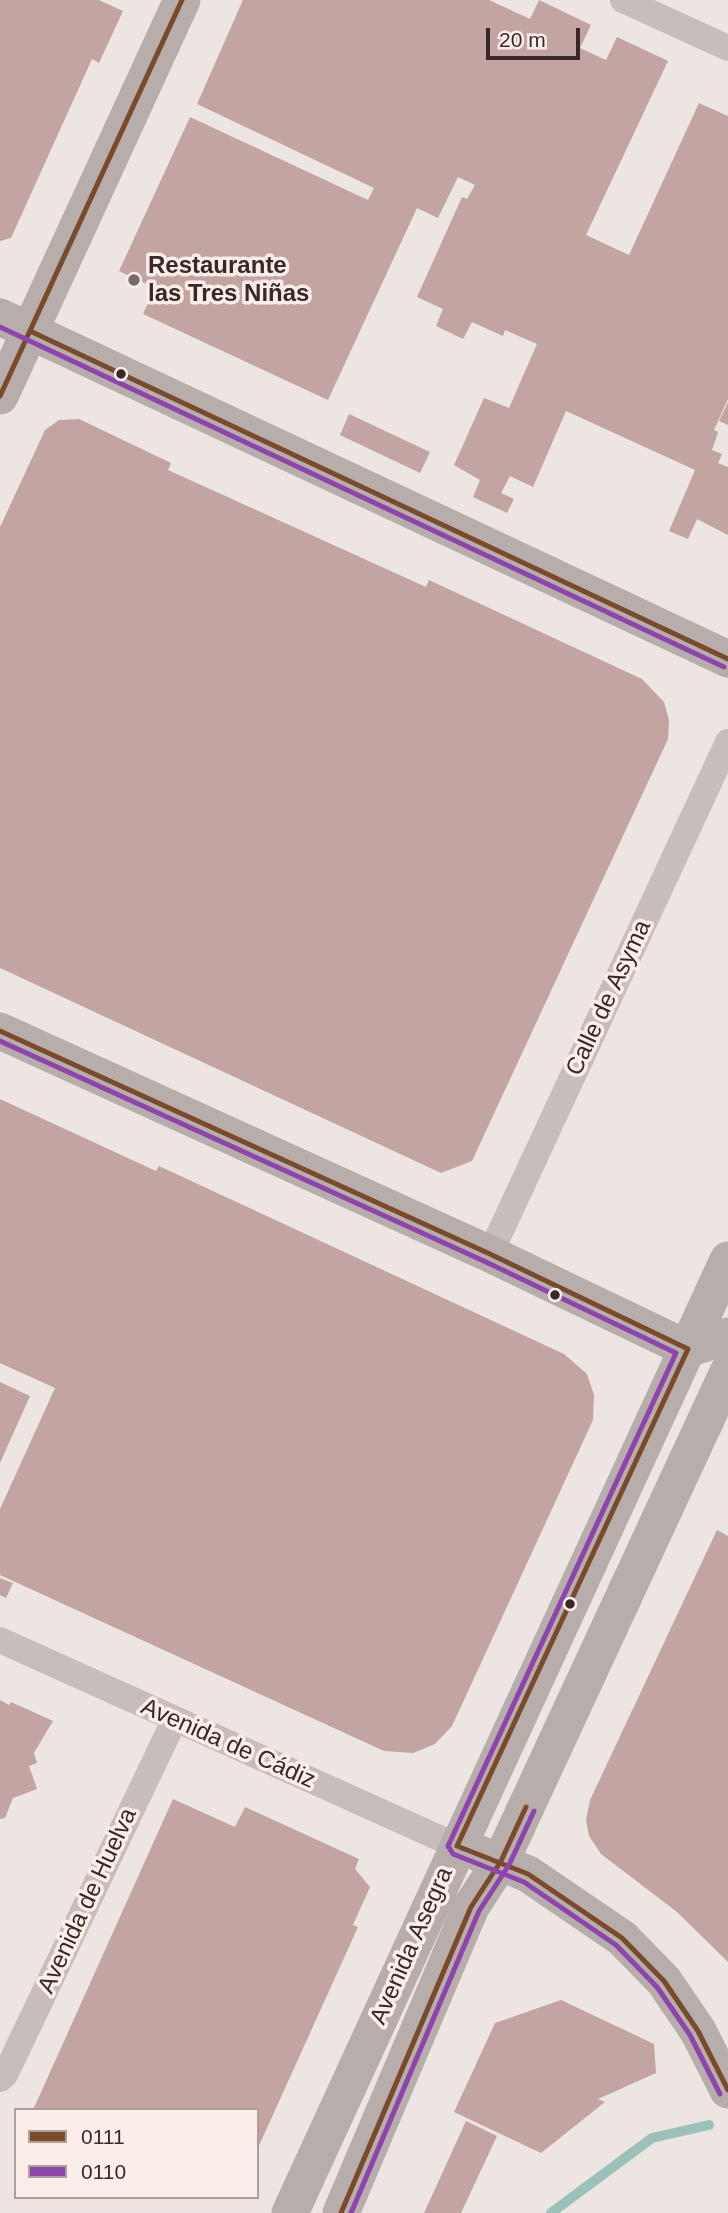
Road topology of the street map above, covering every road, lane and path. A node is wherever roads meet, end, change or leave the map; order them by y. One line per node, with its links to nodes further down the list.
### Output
1 (182, 0): 4 (street)
2 (623, 0): 3 (street)
3 (728, 48)
4 (15, 324): 5 (street); 6 (street)
5 (0, 396)
6 (728, 659)
7 (728, 742): 9 (street, Calle de Asyma)
8 (0, 1031): 9 (street)
9 (490, 1254): 12 (street)
10 (728, 1260): 12 (street, Avenida Asegra)
11 (728, 1336): 12 (street)
12 (688, 1349): 16 (street, Avenida Asegra)
13 (728, 1372): 17 (street, Avenida Asegra)
14 (0, 1640): 15 (street, Avenida de Cádiz)
15 (174, 1721): 16 (street, Avenida de Cádiz); 18 (street, Avenida de Huelva)
16 (457, 1846): 17 (street); 20 (street, Avenida Asegra)
17 (501, 1861): 19 (street); 21 (street, Avenida Asegra)
18 (0, 2080)
19 (728, 2090)
20 (290, 2213)
21 (341, 2213)

